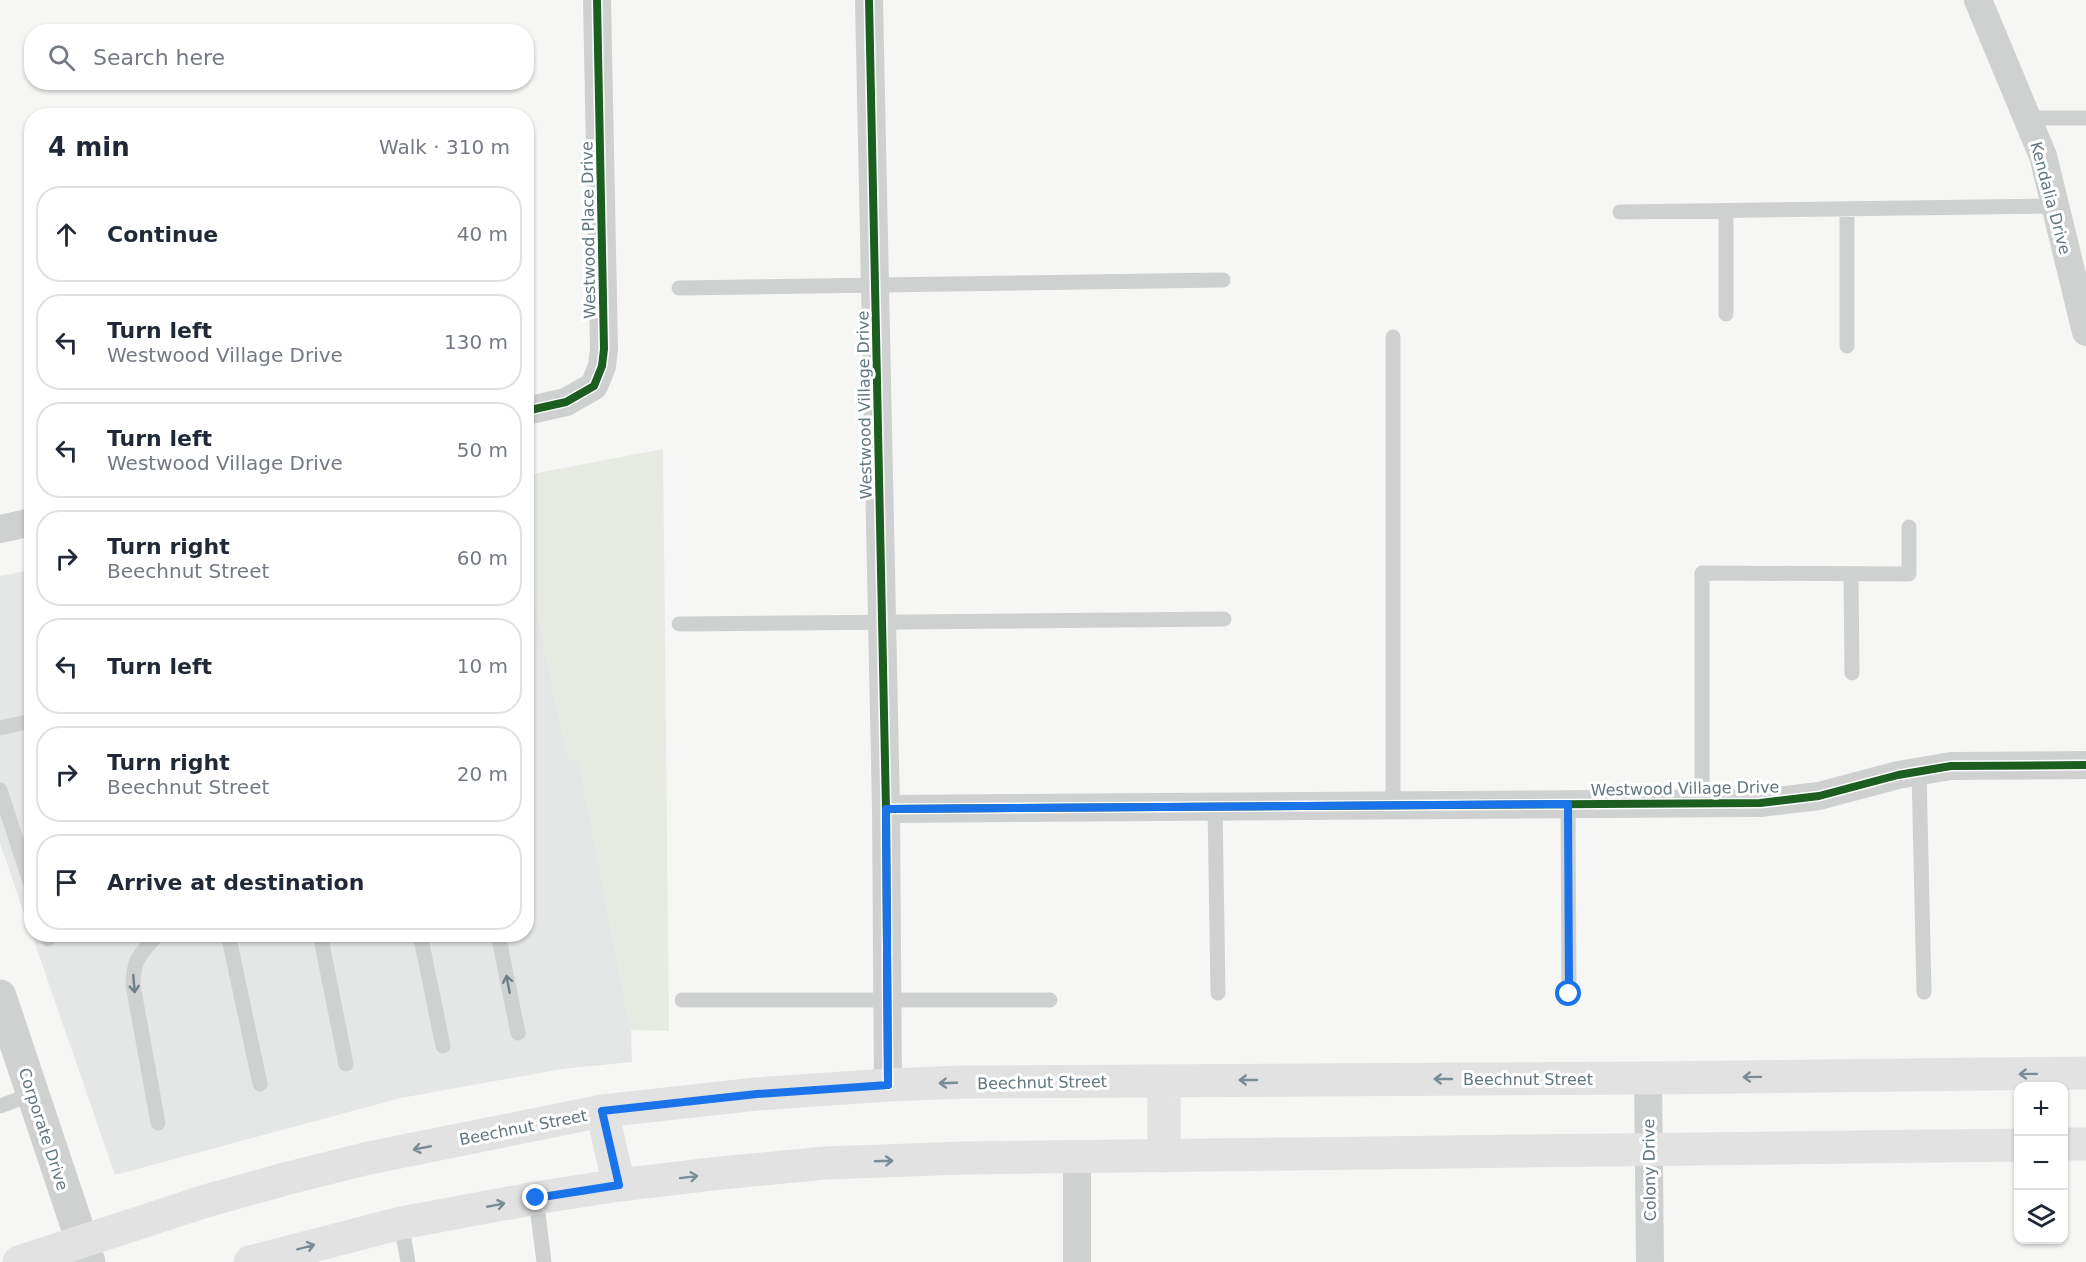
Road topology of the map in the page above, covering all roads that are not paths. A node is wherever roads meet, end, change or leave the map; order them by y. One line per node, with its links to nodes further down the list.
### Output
1 (597, 0): 17 (street, Westwood Place Drive)
2 (869, 0): 11 (street, Westwood Village Drive)
3 (1978, 0): 4 (street, Kendalia Drive)
4 (2027, 118): 5 (lane); 6 (street, Kendalia Drive)
5 (2086, 118)
6 (2055, 206): 7 (lane); 14 (street, Kendalia Drive)
7 (1847, 209): 8 (lane); 16 (lane)
8 (1726, 211): 9 (lane); 13 (lane)
9 (1620, 212)
10 (1223, 280): 11 (lane)
11 (875, 285): 12 (lane); 23 (street, Westwood Village Drive)
12 (679, 288)
13 (1726, 314)
14 (2086, 332)
15 (1394, 337): 33 (lane)
16 (1847, 346)
17 (534, 409)
18 (24, 524): 20 (street)
19 (1909, 527): 21 (lane)
20 (0, 529)
21 (1851, 574): 25 (lane); 31 (lane)
22 (1224, 619): 23 (lane)
23 (882, 622): 24 (lane); 35 (street, Westwood Village Drive)
24 (679, 624)
25 (1852, 673)
26 (24, 723): 27 (lane)
27 (0, 728)
28 (2086, 765): 29 (street, Westwood Village Drive)
29 (1919, 771): 31 (street, Westwood Village Drive); 42 (lane)
30 (0, 790): 36 (lane)
31 (1702, 803): 32 (street, Westwood Village Drive)
32 (1568, 804): 33 (street, Westwood Village Drive); 44 (lane)
33 (1394, 805): 34 (street, Westwood Village Drive)
34 (1215, 806): 35 (street, Westwood Village Drive); 43 (lane)
35 (886, 809): 47 (street, Westwood Village Drive)
36 (24, 864)
37 (151, 942): 60 (lane, one-way to 60)
38 (230, 942): 55 (lane)
39 (322, 942): 51 (lane)
40 (422, 942): 50 (lane)
41 (500, 942): 49 (lane, one-way to 41)
42 (1924, 992)
43 (1218, 993)
44 (1569, 994)
45 (0, 996): 57 (street, Corporate Drive)
46 (682, 1000): 47 (lane)
47 (888, 1000): 48 (lane); 56 (street, Westwood Village Drive)
48 (1050, 1000)
49 (518, 1033)
50 (444, 1046)
51 (346, 1064)
52 (2086, 1073): 53 (main road, Beechnut Street, one-way to 53)
53 (1648, 1078): 54 (main road, Beechnut Street, one-way to 54); 64 (street, Colony Drive)
54 (1164, 1081): 56 (main road, Beechnut Street, one-way to 56); 65 (main road)
55 (260, 1083)
56 (888, 1085): 59 (main road, Beechnut Street)
57 (33, 1094): 58 (lane); 70 (street, Corporate Drive)
58 (0, 1106)
59 (602, 1111): 67 (main road); 70 (main road, Beechnut Street, one-way to 70)
60 (158, 1123)
61 (2068, 1144): 62 (main road)
62 (2086, 1144)
63 (2014, 1145): 64 (main road)
64 (1649, 1149): 65 (main road); 76 (street, Colony Drive)
65 (1164, 1156): 66 (main road)
66 (1077, 1157): 67 (main road, one-way to 66); 75 (street)
67 (619, 1185): 68 (main road)
68 (536, 1198): 69 (main road, one-way to 68); 74 (lane)
69 (401, 1223): 72 (main road, one-way to 69); 73 (lane)
70 (86, 1252): 71 (main road, Beechnut Street)
71 (19, 1262)
72 (250, 1262)
73 (408, 1262)
74 (544, 1262)
75 (1077, 1262)
76 (1650, 1262)

